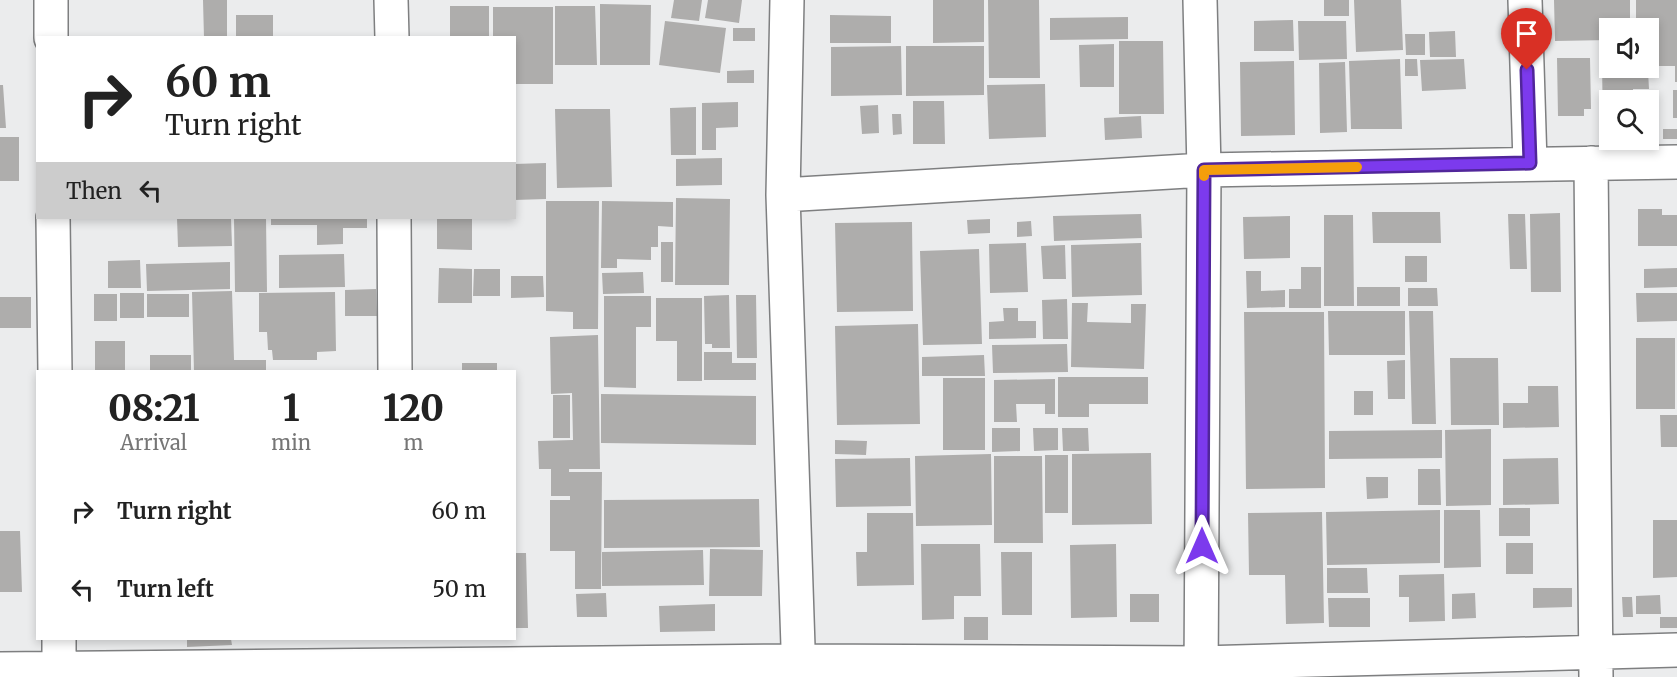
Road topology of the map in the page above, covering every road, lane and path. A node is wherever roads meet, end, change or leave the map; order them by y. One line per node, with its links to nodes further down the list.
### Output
1 (51, 0): 6 (street)
2 (392, 0): 7 (street)
3 (787, 0): 12 (street)
4 (1200, 0): 11 (street)
5 (1525, 0): 9 (street)
6 (51, 36)
7 (392, 36)
8 (1677, 162): 10 (street)
9 (1530, 163): 10 (street); 11 (street)
10 (1591, 163): 20 (street)
11 (1204, 170): 12 (street); 23 (street)
12 (783, 195): 22 (street)
13 (53, 219): 15 (street)
14 (394, 219): 16 (street)
15 (55, 370)
16 (395, 370)
17 (1677, 650): 20 (street)
18 (59, 654): 19 (street); 21 (street)
19 (398, 661): 22 (street)
20 (1596, 664): 23 (street)
21 (0, 669)
22 (799, 669): 23 (street)
23 (1201, 670)

